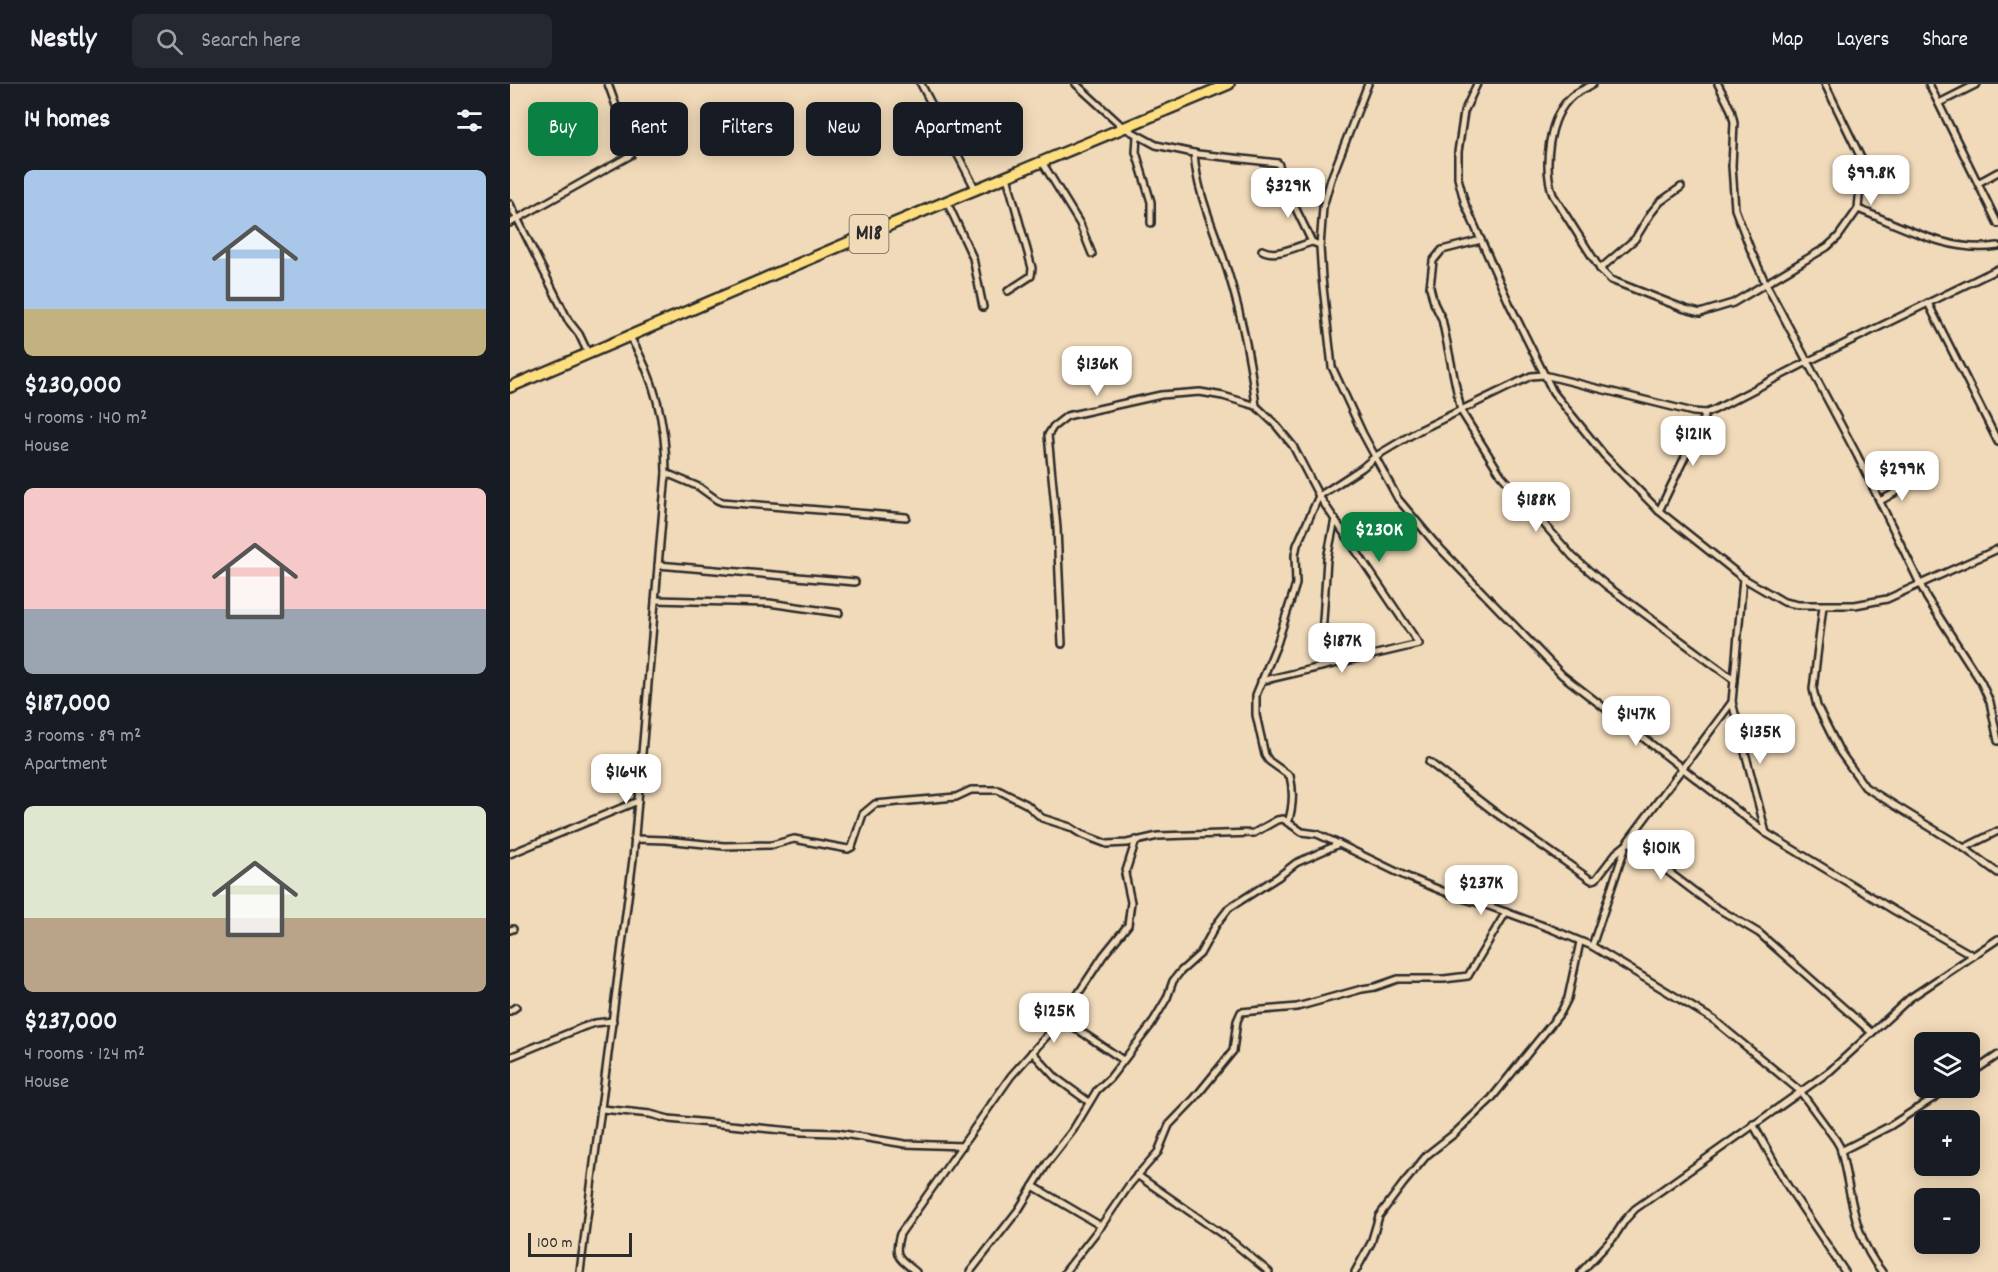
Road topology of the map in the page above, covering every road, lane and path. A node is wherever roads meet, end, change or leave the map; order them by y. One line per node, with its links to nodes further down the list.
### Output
1 (608, 84): 25 (street)
2 (921, 84): 21 (street)
3 (1076, 84): 13 (street)
4 (1229, 84): 13 (main road, M18)
5 (1368, 84): 31 (street)
6 (1477, 84): 29 (street)
7 (1593, 84): 36 (street)
8 (1718, 84): 37 (street)
9 (1825, 84): 24 (street)
10 (1929, 84): 12 (street)
11 (1977, 84): 12 (street)
12 (1939, 103): 19 (street)
13 (1123, 127): 14 (street); 16 (main road, M18)
14 (1137, 136): 15 (street); 27 (street)
15 (1194, 153): 30 (street); 46 (street)
16 (1042, 162): 18 (main road, M18); 34 (street)
17 (1998, 172): 19 (street)
18 (1007, 177): 21 (main road, M18); 38 (street)
19 (1978, 183): 28 (street)
20 (1682, 187): 36 (street)
21 (976, 190): 22 (main road, M18)
22 (947, 202): 40 (street); 41 (main road, M18)
23 (510, 204): 25 (street)
24 (1858, 209): 32 (street); 37 (street)
25 (518, 218): 26 (street); 42 (street)
26 (510, 223)
27 (1151, 223)
28 (1998, 224)
29 (1481, 240): 44 (street); 47 (street)
30 (1312, 242): 31 (street); 33 (street)
31 (1320, 245): 50 (street)
32 (1998, 246)
33 (1262, 250)
34 (1092, 254)
35 (1998, 268): 39 (street)
36 (1600, 269): 37 (street)
37 (1766, 284): 43 (street)
38 (1008, 291)
39 (1928, 303): 43 (street); 49 (street)
40 (983, 307)
41 (630, 337): 42 (main road, M18); 51 (street)
42 (588, 353): 45 (main road, M18)
43 (1807, 362): 48 (street); 54 (street)
44 (1544, 375): 47 (street); 48 (street); 55 (street)
45 (510, 387)
46 (1256, 406): 53 (street); 66 (street)
47 (1461, 411): 50 (street); 68 (street)
48 (1706, 412): 55 (street)
49 (1998, 442)
50 (1376, 456): 53 (street); 73 (street)
51 (666, 473): 56 (street); 59 (street)
52 (1914, 483): 54 (street)
53 (1319, 496): 57 (street); 69 (street)
54 (1880, 501): 62 (street)
55 (1659, 511): 60 (street)
56 (906, 517)
57 (1335, 519): 67 (street); 67 (street)
58 (1998, 549): 62 (street)
59 (658, 566): 61 (street); 63 (street)
60 (1743, 578): 64 (street); 68 (street)
61 (855, 582)
62 (1920, 584): 64 (street); 71 (street)
63 (655, 600): 65 (street); 74 (street)
64 (1823, 606): 82 (street)
65 (839, 613)
66 (1062, 644)
67 (1320, 667): 69 (street)
68 (1734, 680): 70 (street)
69 (1261, 681): 75 (street)
70 (1732, 702): 73 (street); 77 (street)
71 (1998, 741)
72 (1429, 762): 80 (street)
73 (1683, 770): 77 (street); 80 (street)
74 (638, 801): 78 (street); 83 (street)
75 (1288, 823): 79 (street); 81 (street)
76 (1998, 831): 82 (street)
77 (1766, 833): 89 (street)
78 (634, 839): 79 (street); 93 (street)
79 (1136, 840): 92 (street)
80 (1627, 843): 88 (street); 94 (street)
81 (1339, 844): 85 (street); 98 (street)
82 (1964, 848): 84 (street)
83 (510, 854)
84 (1998, 873)
85 (1506, 912): 86 (street); 107 (street)
86 (1580, 942): 88 (street); 115 (street)
87 (1997, 942): 89 (street)
88 (1592, 946): 100 (street)
89 (1972, 955): 94 (street)
90 (516, 1007): 91 (street)
91 (510, 1011)
92 (1061, 1020): 95 (street); 98 (street)
93 (613, 1022): 97 (street); 103 (street)
94 (1871, 1032): 100 (street)
95 (1032, 1052): 102 (street); 105 (street)
96 (1998, 1055): 99 (street)
97 (510, 1057)
98 (1123, 1060): 102 (street)
99 (1980, 1067)
100 (1800, 1091): 104 (street); 106 (street)
101 (1933, 1098): 106 (street)
102 (1089, 1102): 108 (street)
103 (602, 1109): 105 (street); 110 (street)
104 (1753, 1124): 116 (street); 117 (street)
105 (963, 1146): 111 (street)
106 (1841, 1151): 118 (street)
107 (1137, 1176): 109 (street); 114 (street)
108 (1033, 1186): 109 (street); 112 (street)
109 (1101, 1226): 113 (street)
110 (580, 1272)
111 (916, 1272)
112 (970, 1272)
113 (1065, 1272)
114 (1269, 1272)
115 (1355, 1272)
116 (1581, 1272)
117 (1845, 1272)
118 (1882, 1272)

